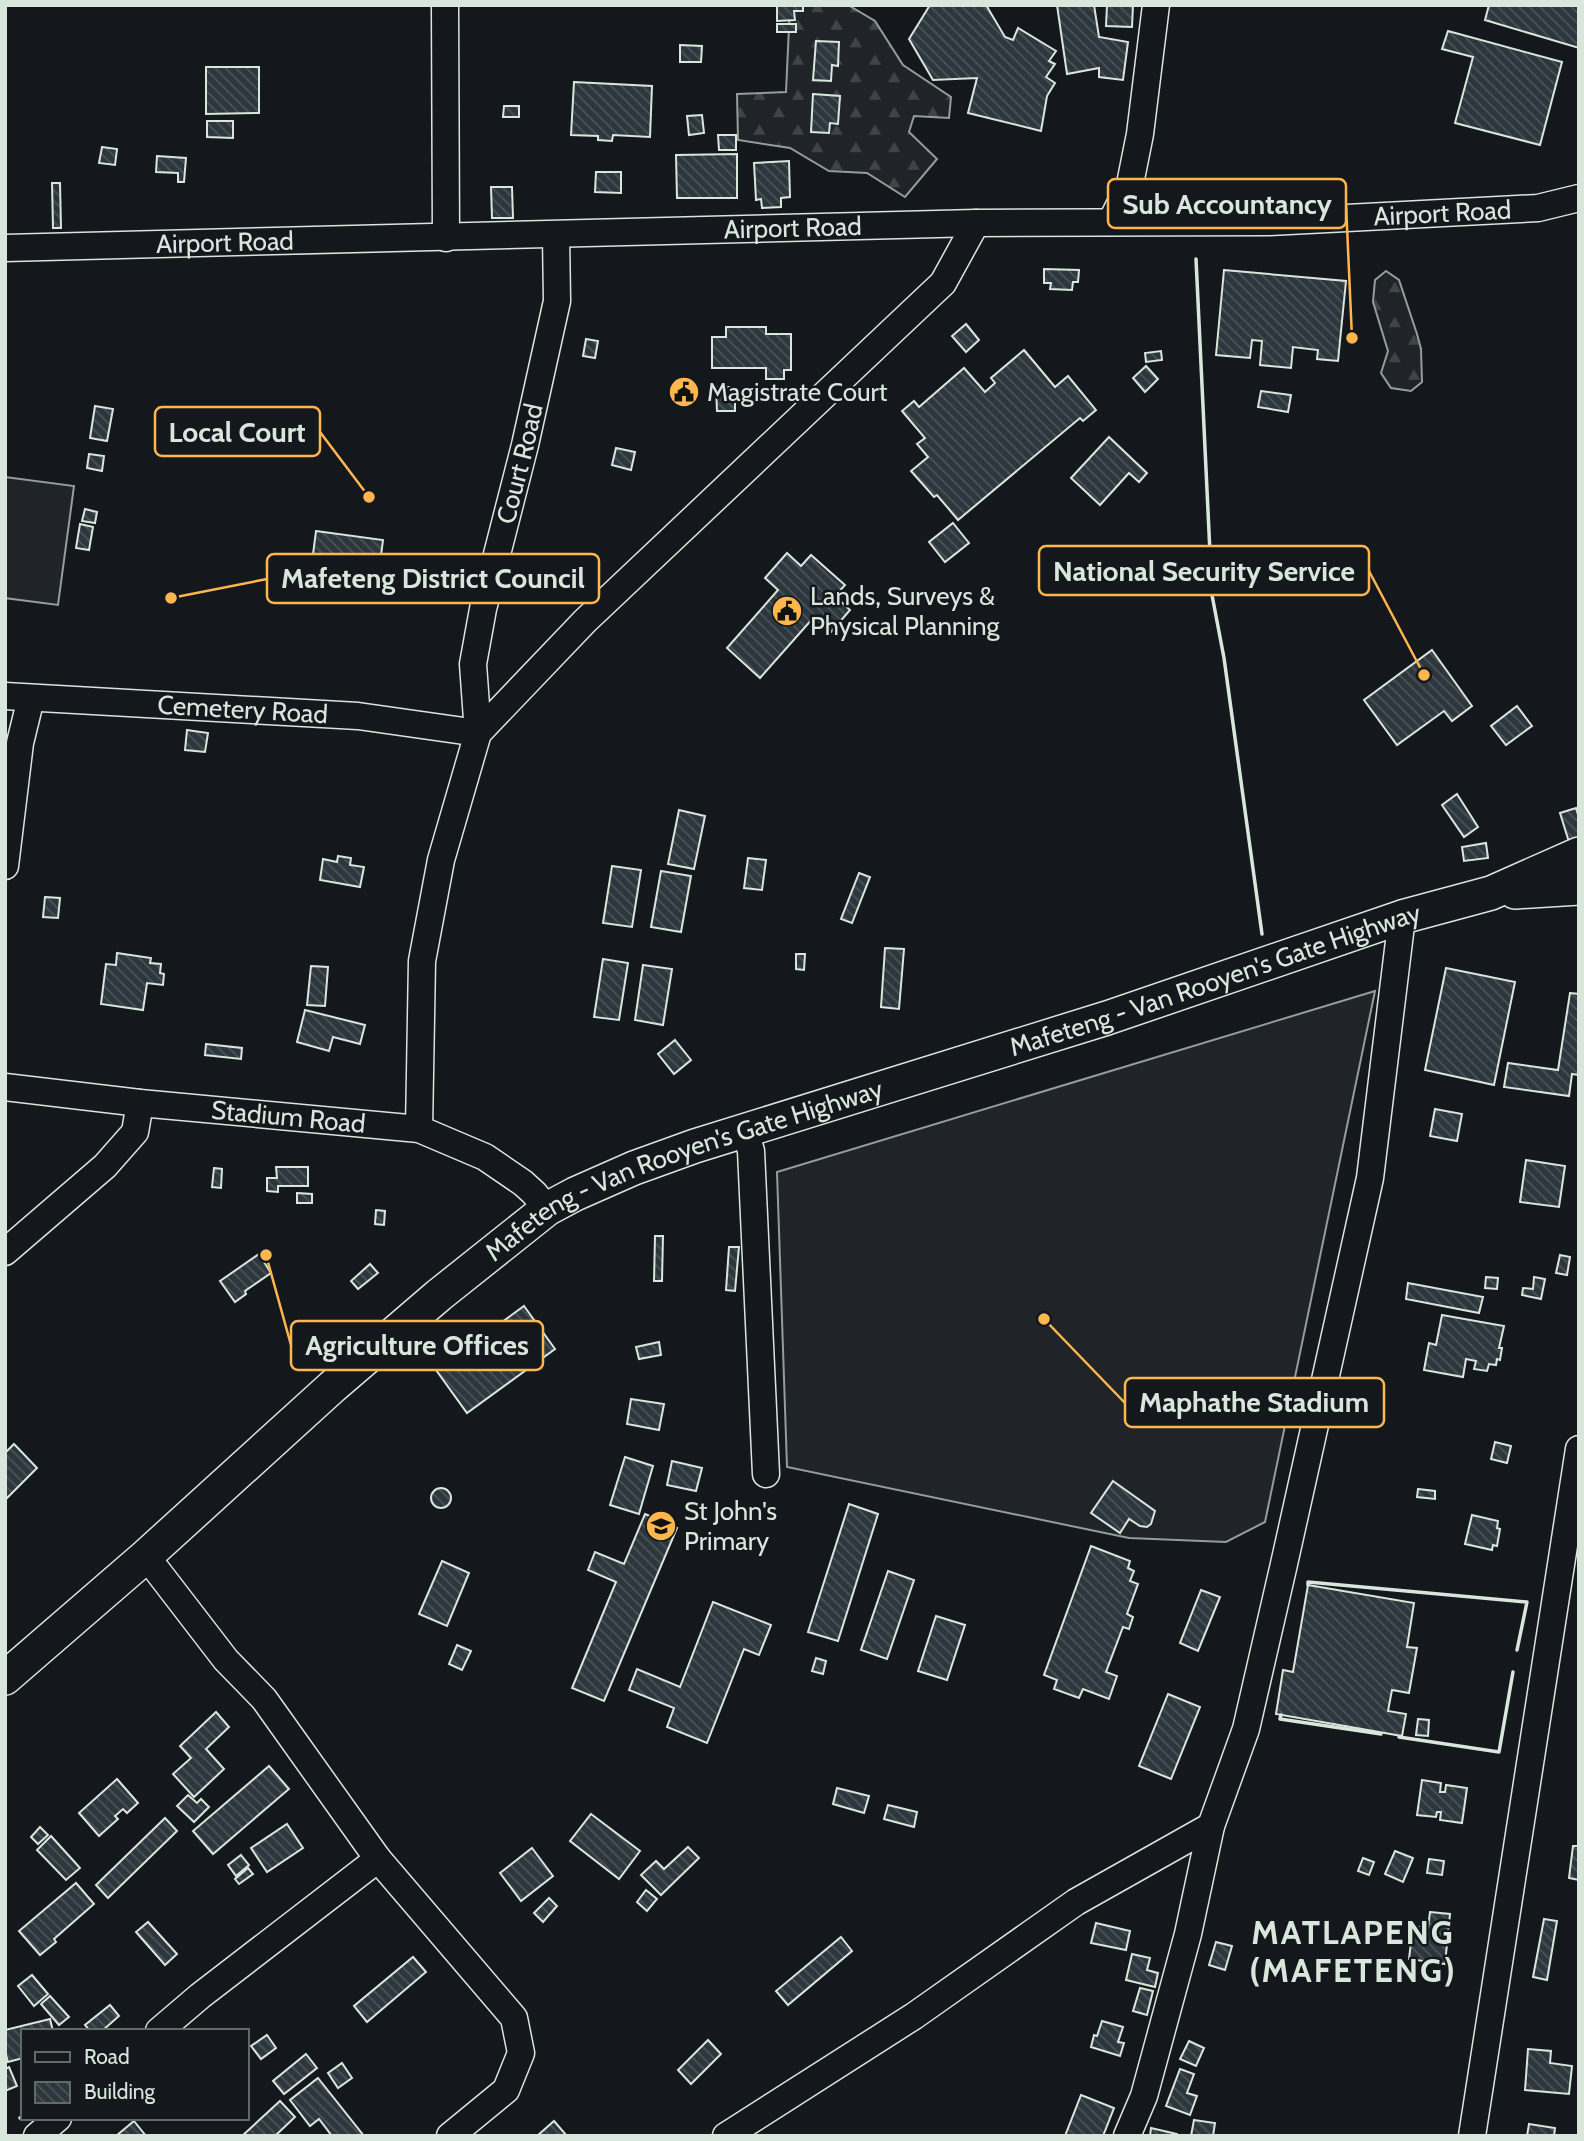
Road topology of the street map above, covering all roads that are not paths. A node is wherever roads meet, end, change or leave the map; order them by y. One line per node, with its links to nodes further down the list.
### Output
1 (445, 5): 7 (street)
2 (1156, 5): 4 (street)
3 (1579, 198): 4 (street, Airport Road)
4 (1111, 222): 5 (street, Airport Road)
5 (976, 223): 6 (street, Airport Road); 10 (street)
6 (556, 236): 7 (street, Airport Road); 10 (street, Court Road)
7 (446, 238): 8 (street, Airport Road)
8 (5, 248)
9 (18, 697): 10 (street, Cemetery Road); 12 (street)
10 (478, 733): 18 (street)
11 (1579, 854): 14 (main road, Mafeteng - Van Rooyen's Gate Highway)
12 (5, 866)
13 (1579, 888): 14 (main road, Mafeteng - Van Rooyen's Gate Highway)
14 (1491, 893): 15 (main road, Mafeteng - Van Rooyen's Gate Highway)
15 (1402, 917): 19 (main road, Mafeteng - Van Rooyen's Gate Highway); 26 (street)
16 (5, 1087): 17 (street, Stadium Road)
17 (140, 1103): 18 (street, Stadium Road); 21 (street)
18 (419, 1129): 20 (street, Stadium Road)
19 (745, 1130): 20 (main road, Mafeteng - Van Rooyen's Gate Highway); 23 (street)
20 (547, 1209): 24 (main road, Mafeteng - Van Rooyen's Gate Highway)
21 (5, 1252)
22 (1579, 1449): 34 (street)
23 (766, 1474)
24 (146, 1556): 25 (main road, Mafeteng - Van Rooyen's Gate Highway); 27 (street)
25 (5, 1678)
26 (1211, 1826): 32 (street); 33 (street)
27 (378, 1859): 28 (street); 31 (street)
28 (161, 2029)
29 (56, 2120): 30 (street)
30 (37, 2136)
31 (450, 2136)
32 (726, 2136)
33 (1127, 2136)
34 (1472, 2136)

